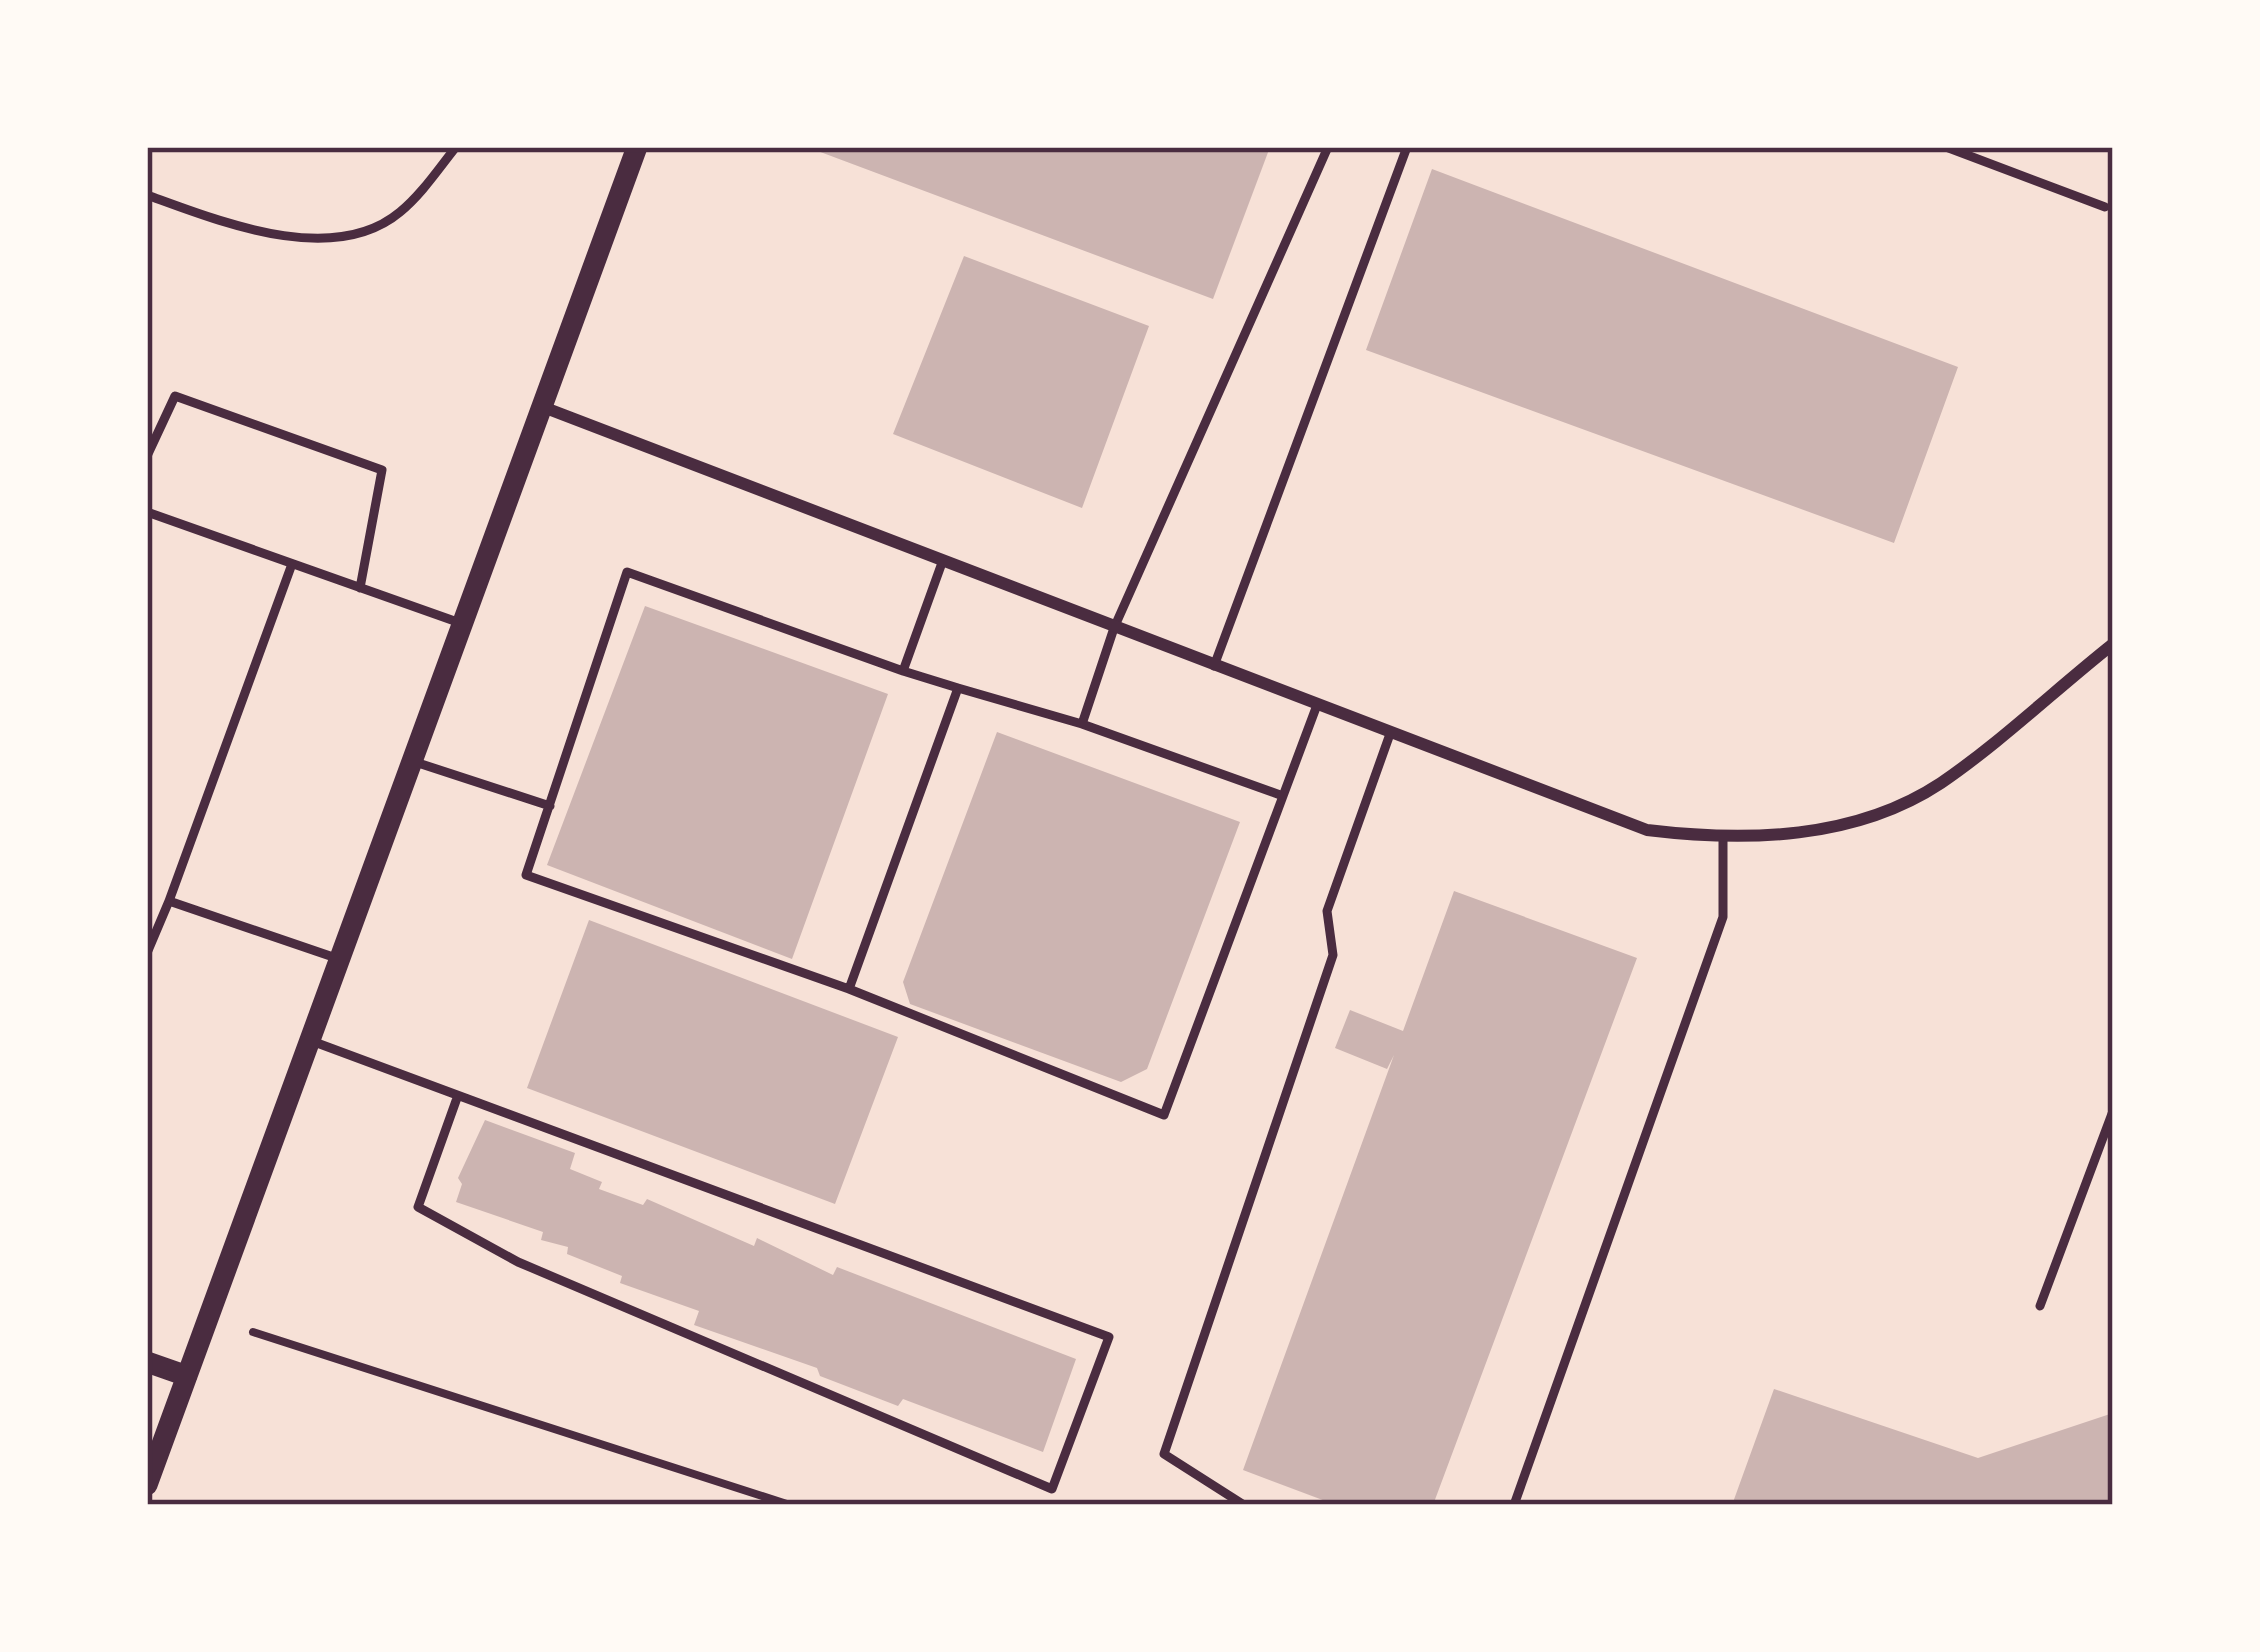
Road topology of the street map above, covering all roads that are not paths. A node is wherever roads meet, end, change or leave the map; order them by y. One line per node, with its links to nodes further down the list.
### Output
1 (456, 147): 6 (lane)
2 (637, 147): 8 (street)
3 (1328, 147): 15 (lane)
4 (1407, 147): 17 (lane)
5 (1946, 147): 7 (lane)
6 (147, 195)
7 (2105, 207)
8 (543, 406): 11 (street); 14 (street)
9 (147, 455): 13 (lane)
10 (147, 512): 12 (lane)
11 (943, 560): 15 (street); 18 (lane)
12 (292, 564): 13 (lane); 27 (lane)
13 (360, 588): 14 (lane)
14 (463, 624): 23 (street)
15 (1114, 628): 17 (street); 21 (lane)
16 (2113, 644): 26 (street)
17 (1214, 666): 20 (street)
18 (903, 671): 19 (lane); 25 (lane)
19 (958, 688): 21 (lane); 30 (lane)
20 (1317, 706): 22 (street); 24 (lane)
21 (1082, 724): 24 (lane)
22 (1390, 734): 26 (street); 38 (lane)
23 (412, 761): 25 (lane); 29 (street)
24 (1283, 796): 30 (lane)
25 (550, 806): 30 (lane)
26 (1723, 839): 39 (lane)
27 (169, 902): 28 (lane); 29 (lane)
28 (147, 953)
29 (339, 959): 31 (street)
30 (849, 989)
31 (309, 1040): 32 (lane); 36 (street)
32 (457, 1098): 32 (lane)
33 (2113, 1111): 34 (lane)
34 (2040, 1306)
35 (147, 1362): 36 (street)
36 (187, 1376): 37 (street)
37 (147, 1485)
38 (1244, 1505)
39 (1514, 1505)

